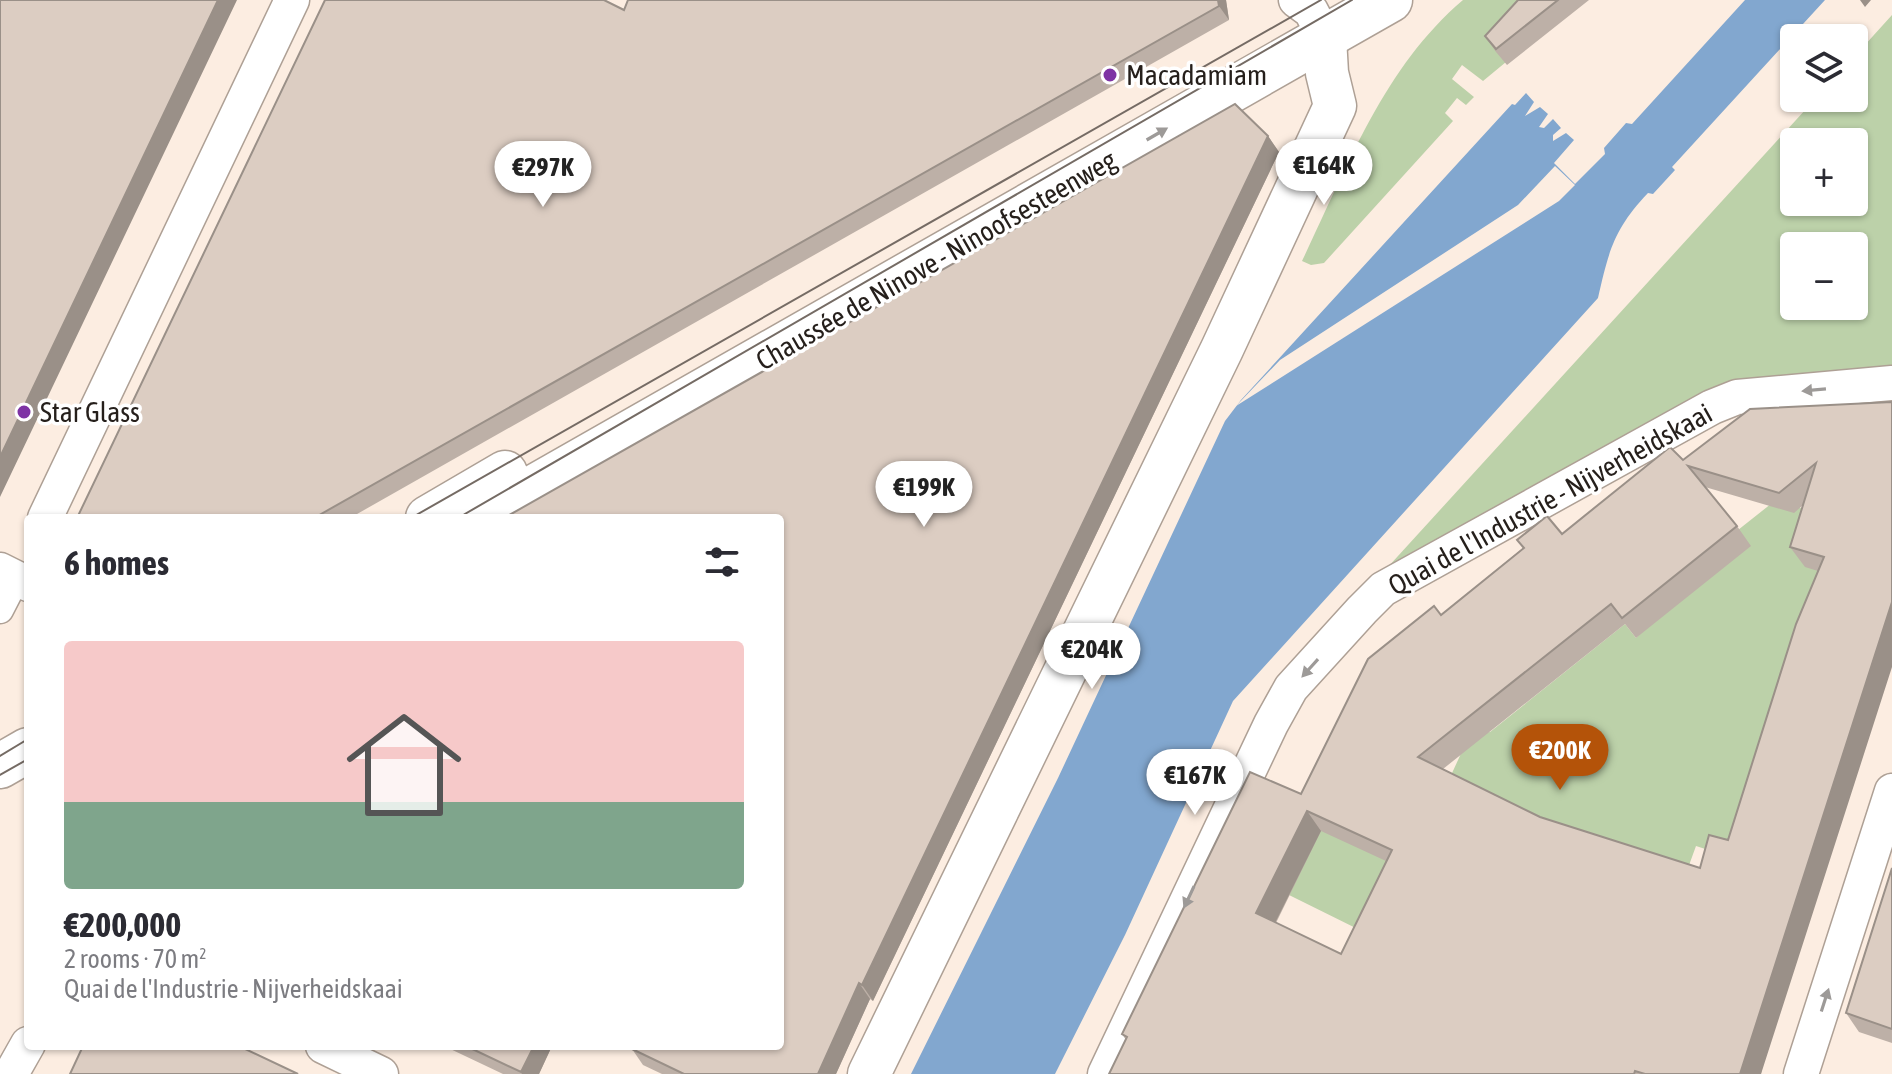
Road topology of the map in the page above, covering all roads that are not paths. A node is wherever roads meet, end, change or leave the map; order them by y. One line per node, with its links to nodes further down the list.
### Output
1 (292, 0): 5 (street)
2 (1390, 0): 3 (main road, Chaussée de Ninove - Ninoofsesteenweg)
3 (1315, 12): 6 (main road, Chaussée de Ninove - Ninoofsesteenweg); 7 (main road, Chaussée de Ninove - Ninoofsesteenweg, one-way to 3); 15 (street)
4 (1892, 383): 16 (street, Quai de l'Industrie - Nijverheidskaai, one-way to 16)
5 (47, 514)
6 (435, 514)
7 (487, 514)
8 (18, 572): 9 (street)
9 (0, 610)
10 (1892, 791): 17 (street, one-way to 10)
11 (25, 1050): 13 (street)
12 (331, 1050): 14 (street)
13 (11, 1074)
14 (381, 1074)
15 (869, 1074)
16 (1105, 1074)
17 (1801, 1074)

